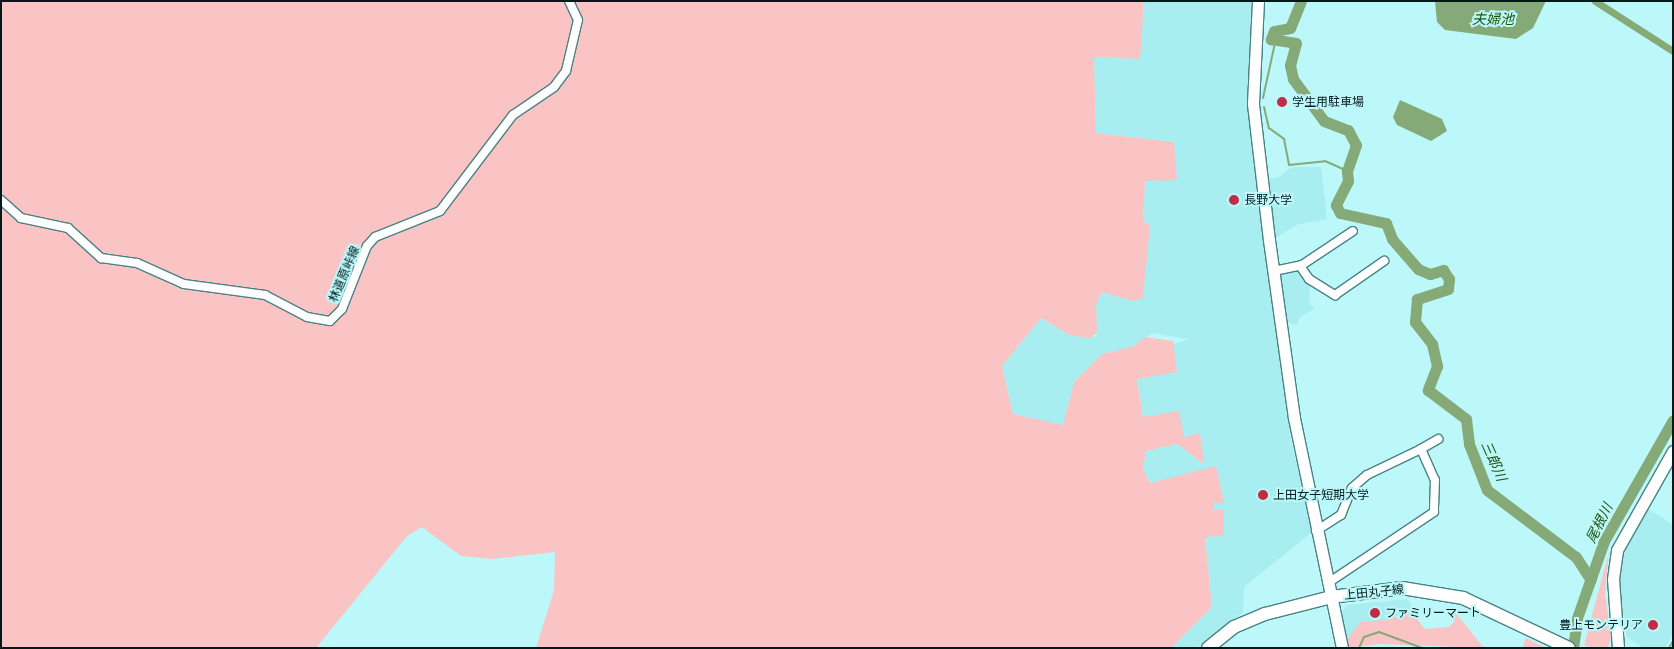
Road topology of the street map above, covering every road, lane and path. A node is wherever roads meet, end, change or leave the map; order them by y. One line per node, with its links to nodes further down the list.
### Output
1 (569, 1): 3 (street, 林道原峠線)
2 (1258, 1): 7 (street)
3 (1, 200)
4 (1353, 231): 6 (street)
5 (1384, 261): 6 (street)
6 (1300, 266): 7 (street)
7 (1274, 271): 11 (street)
8 (1438, 439): 9 (street)
9 (1421, 449): 11 (street); 12 (street)
10 (1673, 451): 17 (street)
11 (1316, 531): 12 (street)
12 (1328, 583): 13 (street)
13 (1331, 597): 14 (main road, 上田丸子線); 15 (main road, 上田丸子線); 16 (street)
14 (1564, 645)
15 (1208, 648)
16 (1342, 648)
17 (1618, 648)

